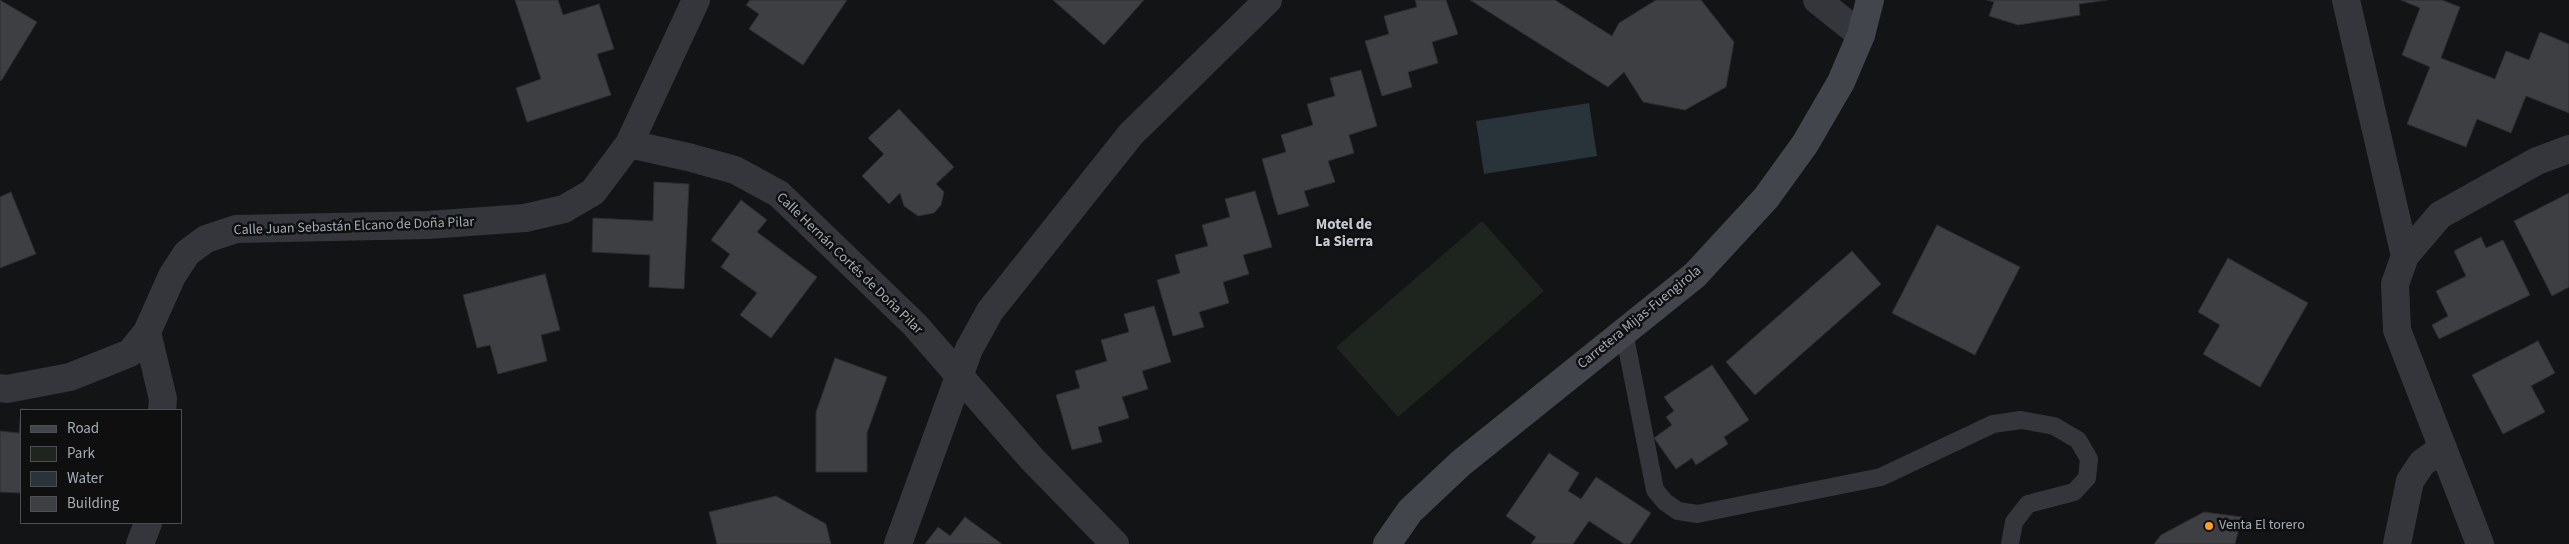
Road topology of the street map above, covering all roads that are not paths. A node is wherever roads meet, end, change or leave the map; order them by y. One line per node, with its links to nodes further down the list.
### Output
1 (696, 0): 7 (street)
2 (1268, 0): 12 (street)
3 (1817, 0): 6 (street)
4 (1870, 0): 6 (main road, Carretera Mijas-Fuengirola)
5 (2346, 0): 9 (street)
6 (1861, 35): 11 (main road, Carretera Mijas-Fuengirola)
7 (629, 144): 10 (street, Calle Juan Sebastán Elcano de Doña Pilar); 12 (street, Calle Hernán Cortés de Doña Pilar)
8 (2569, 149): 9 (street)
9 (2405, 256): 15 (street)
10 (147, 332): 13 (street, Calle Juan Sebastán Elcano de Doña Pilar); 14 (street)
11 (1624, 332): 20 (main road, Carretera Mijas-Fuengirola); 21 (lane)
12 (959, 377): 18 (street); 19 (street, Calle Hernán Cortés de Doña Pilar)
13 (0, 388)
14 (162, 409)
15 (2443, 448): 22 (street); 23 (street)
16 (148, 524): 17 (street)
17 (140, 544)
18 (898, 544)
19 (1115, 544)
20 (1387, 544)
21 (2010, 544)
22 (2397, 544)
23 (2480, 544)

